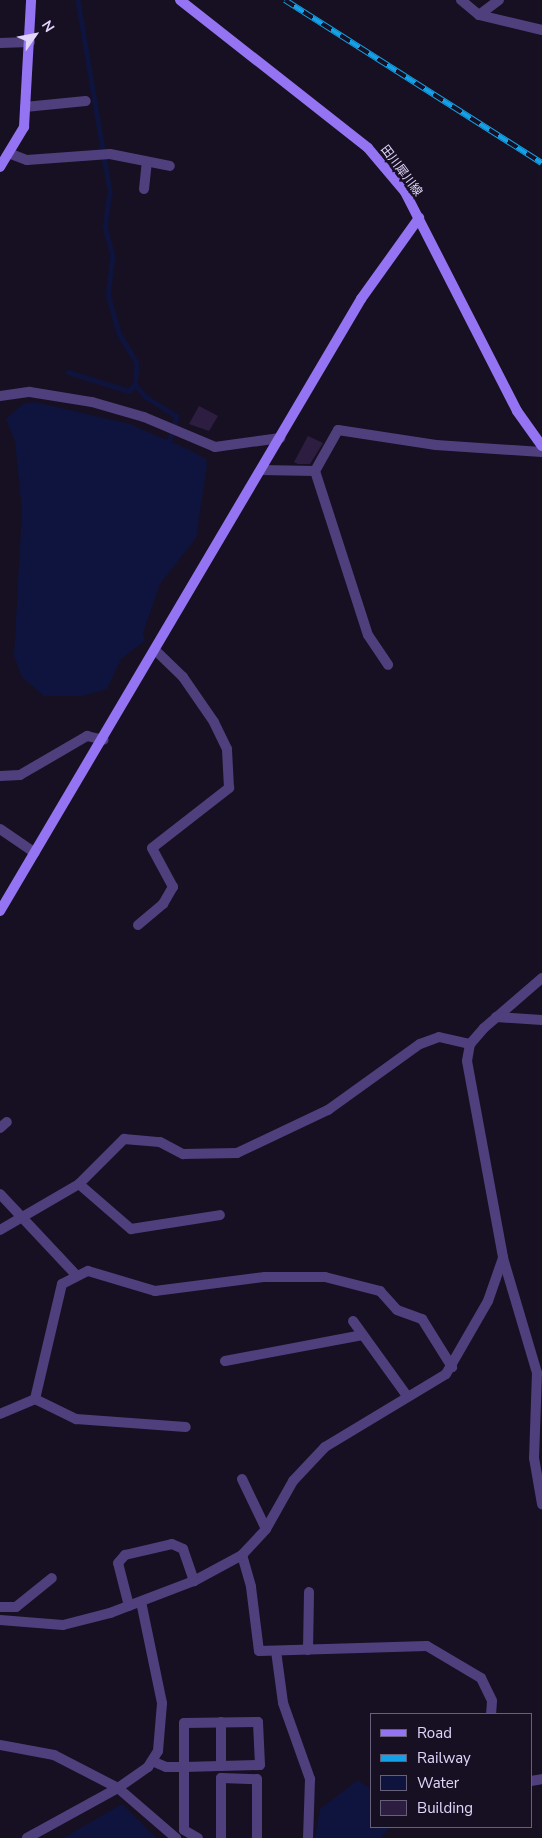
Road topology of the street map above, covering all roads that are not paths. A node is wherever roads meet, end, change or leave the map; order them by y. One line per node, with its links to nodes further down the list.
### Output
1 (31, 0): 7 (street)
2 (180, 0): 16 (street, 田川犀川線)
3 (461, 0): 5 (street)
4 (499, 0): 5 (street)
5 (479, 15): 6 (street)
6 (542, 30)
7 (30, 42): 8 (street); 10 (street)
8 (0, 43)
9 (86, 101): 10 (street)
10 (25, 107): 11 (street)
11 (11, 154): 12 (street); 14 (street)
12 (147, 162): 13 (street); 15 (street)
13 (170, 166)
14 (0, 167)
15 (144, 189)
16 (419, 218): 18 (street); 19 (street, 田川犀川線)
17 (0, 396): 18 (street)
18 (280, 438): 21 (street)
19 (542, 446)
20 (542, 452): 22 (street)
21 (261, 470): 22 (street); 23 (street)
22 (315, 471): 24 (street)
23 (157, 652): 25 (street); 30 (street)
24 (388, 664)
25 (104, 740): 26 (street); 28 (street)
26 (0, 776)
27 (0, 829): 28 (street)
28 (35, 853): 29 (street)
29 (0, 911)
30 (138, 925)
31 (542, 978): 32 (street)
32 (496, 1017): 33 (street); 34 (street)
33 (542, 1020)
34 (470, 1044): 35 (street); 40 (street)
35 (79, 1184): 37 (street); 38 (street)
36 (0, 1194): 38 (street)
37 (220, 1215)
38 (22, 1219): 39 (street); 41 (street)
39 (0, 1230)
40 (503, 1258): 45 (street); 51 (street)
41 (75, 1274): 45 (street); 47 (street)
42 (353, 1320): 43 (street)
43 (363, 1335): 44 (street); 46 (street)
44 (225, 1361)
45 (452, 1366): 46 (street)
46 (407, 1396): 52 (street)
47 (35, 1399): 48 (street); 49 (street)
48 (0, 1414)
49 (186, 1427)
50 (242, 1480): 52 (street)
51 (542, 1504)
52 (266, 1529): 53 (street)
53 (242, 1556): 55 (street); 62 (street)
54 (52, 1578): 59 (street)
55 (194, 1581): 57 (street); 58 (street)
56 (309, 1592): 61 (street)
57 (141, 1602): 58 (street); 66 (street)
58 (129, 1606): 60 (street)
59 (0, 1607)
60 (0, 1620)
61 (308, 1650): 62 (street); 63 (street)
62 (276, 1651): 75 (street)
63 (491, 1713)
64 (221, 1722): 67 (street); 67 (street); 68 (street)
65 (0, 1745): 69 (street)
66 (152, 1761): 68 (street); 69 (street)
67 (220, 1766): 68 (street)
68 (184, 1767): 72 (street)
69 (118, 1788): 70 (street); 71 (street)
70 (27, 1838)
71 (176, 1838)
72 (198, 1838)
73 (222, 1838): 74 (street)
74 (257, 1838)
75 (308, 1838)

